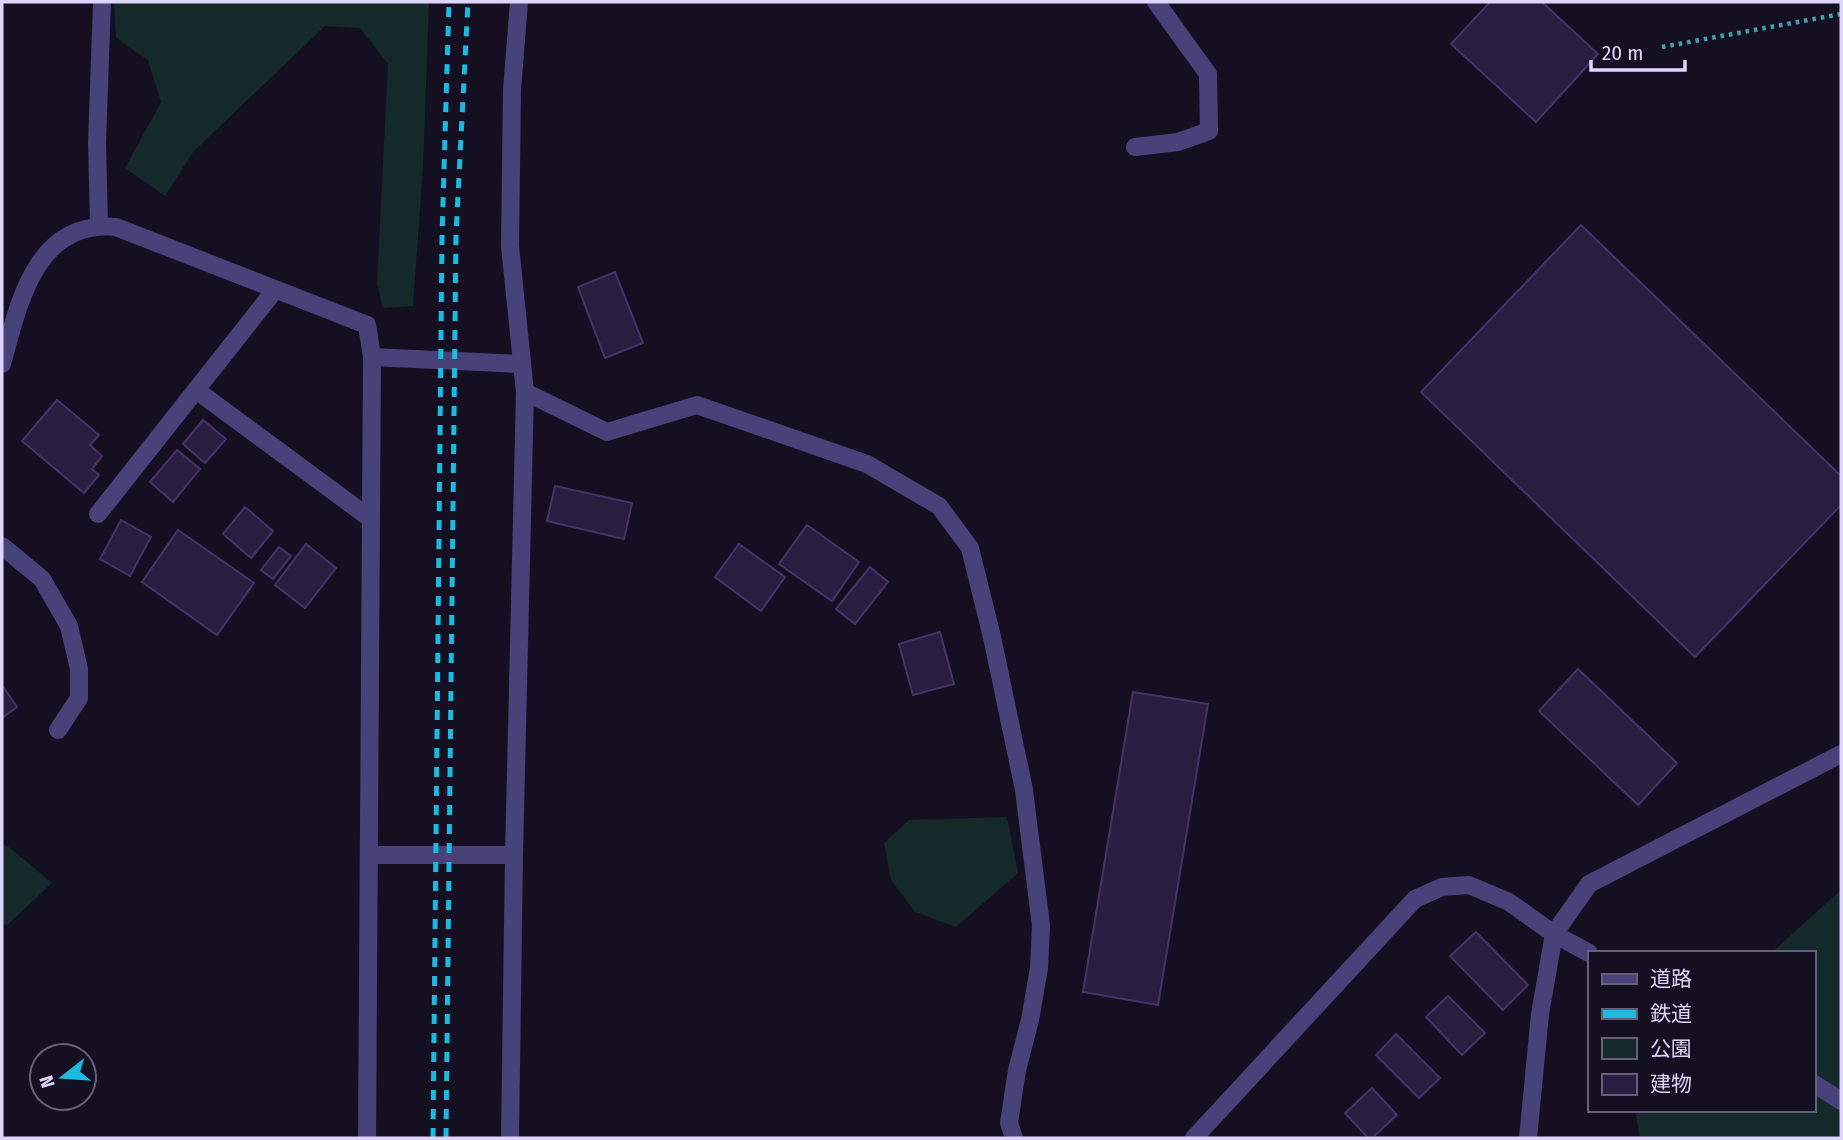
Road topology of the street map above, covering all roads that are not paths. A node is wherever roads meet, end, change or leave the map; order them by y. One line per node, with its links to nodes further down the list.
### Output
1 (102, 2): 5 (street)
2 (519, 2): 9 (street)
3 (1156, 2): 4 (street)
4 (1135, 148)
5 (99, 226): 6 (street); 8 (street)
6 (275, 290): 7 (street); 10 (street)
7 (372, 357): 9 (street); 13 (street)
8 (2, 364)
9 (521, 364): 11 (street)
10 (196, 390): 12 (street); 13 (street)
11 (525, 392): 18 (street); 25 (street)
12 (98, 514)
13 (371, 519): 17 (street)
14 (2, 546): 15 (street)
15 (58, 730)
16 (1841, 754): 19 (street)
17 (369, 855): 18 (street); 23 (street)
18 (513, 855): 24 (street)
19 (1554, 934): 20 (street); 26 (street); 27 (street)
20 (1588, 952)
21 (1815, 1084): 22 (street)
22 (1841, 1101)
23 (368, 1138)
24 (510, 1138)
25 (1014, 1138)
26 (1194, 1138)
27 (1528, 1138)

